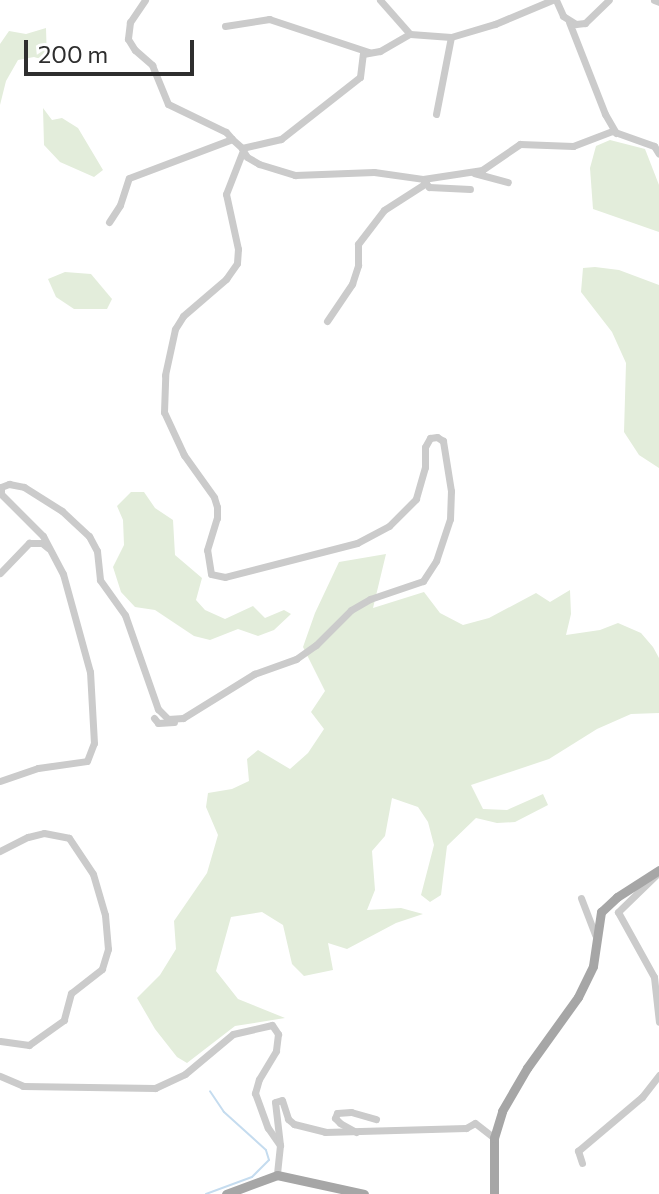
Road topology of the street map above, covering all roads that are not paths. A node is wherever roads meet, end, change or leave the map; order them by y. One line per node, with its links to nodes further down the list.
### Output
1 (145, 0): 12 (street)
2 (380, 0): 7 (street)
3 (554, 0): 5 (street); 8 (street)
4 (609, 0): 5 (street)
5 (569, 22): 11 (street)
6 (225, 26): 9 (street)
7 (410, 34): 8 (street); 9 (street)
8 (451, 37): 10 (street)
9 (369, 52): 13 (street)
10 (436, 114)
11 (616, 133): 14 (street); 15 (street)
12 (232, 139): 13 (street); 19 (street)
13 (242, 150): 16 (street); 24 (street)
14 (659, 154)
15 (468, 171): 16 (street); 17 (street)
16 (424, 181): 18 (street); 20 (street)
17 (508, 182)
18 (470, 189)
19 (109, 222)
20 (327, 321)
21 (50, 549): 22 (street); 24 (street); 25 (street)
22 (0, 573)
23 (154, 718): 24 (street)
24 (183, 718)
25 (0, 781)
26 (0, 851): 31 (street)
27 (659, 871): 29 (main road); 30 (street)
28 (581, 898): 29 (street)
29 (596, 941): 36 (main road)
30 (659, 1022)
31 (0, 1041)
32 (659, 1075): 38 (street)
33 (0, 1076): 37 (street)
34 (376, 1119): 35 (street)
35 (357, 1133): 36 (street); 37 (street)
36 (494, 1138): 42 (main road)
37 (280, 1145): 39 (street)
38 (582, 1163)
39 (277, 1175): 40 (main road); 41 (main road)
40 (226, 1194)
41 (364, 1194)
42 (494, 1194)

